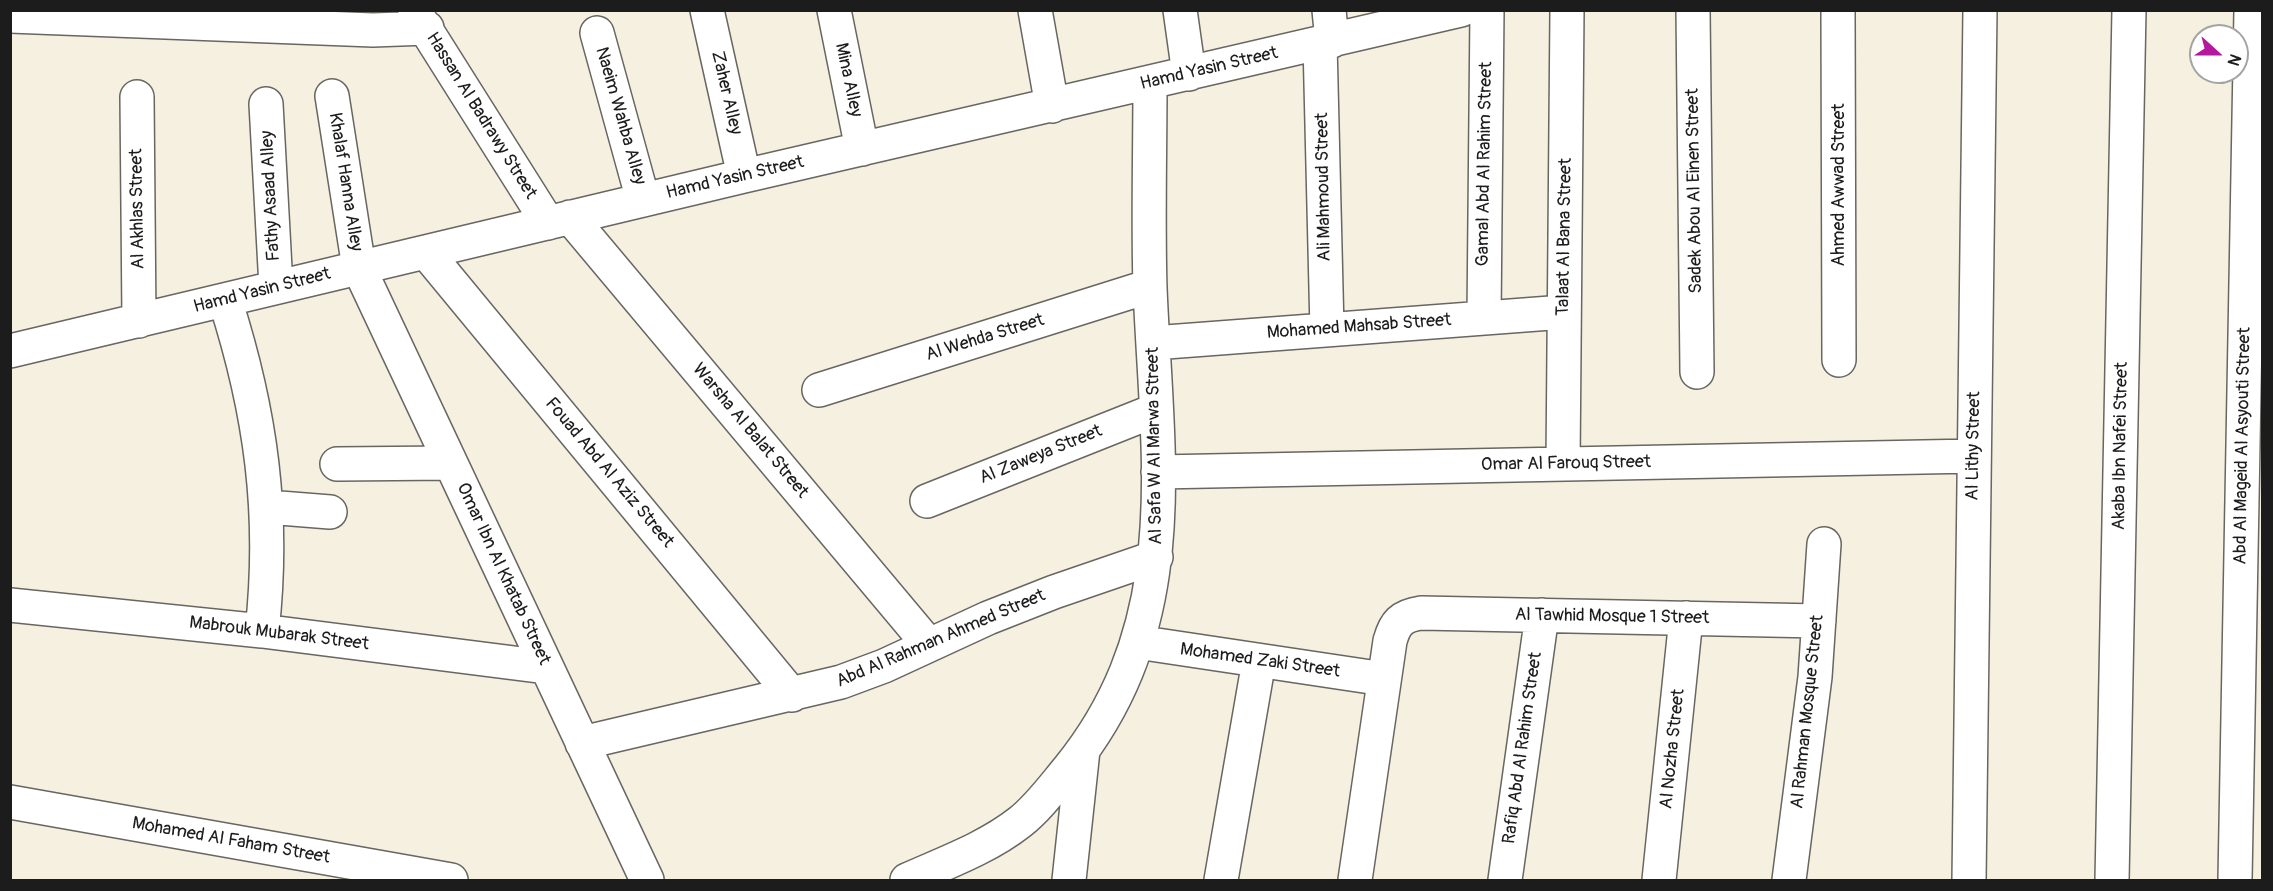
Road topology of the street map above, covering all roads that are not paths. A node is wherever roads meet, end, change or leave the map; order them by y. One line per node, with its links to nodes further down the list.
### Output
1 (707, 10): 24 (street, Zaher Alley)
2 (834, 10): 23 (street, Mina Alley)
3 (1035, 10): 22 (street)
4 (1180, 10): 17 (street)
5 (1461, 10): 15 (street, Hamd Yasin Street)
6 (1487, 10): 33 (street, Gamal Abd Al Rahim Street)
7 (1567, 10): 32 (street, Talaat Al Bana Street)
8 (1693, 10): 39 (street, Sadek Abou Al Einen Street)
9 (1838, 10): 38 (street, Ahmed Awwad Street)
10 (1980, 10): 42 (street, Al Lithy Street)
11 (2129, 10): 76 (street, Akaba Ibn Nafei Street)
12 (2251, 10): 77 (street, Abd Al Mageid Al Asyouti Street)
13 (10, 16): 14 (street)
14 (420, 19): 26 (street, Hassan Al Badrawy Street)
15 (1327, 32): 17 (street, Hamd Yasin Street); 35 (street, Ali Mahmoud Street)
16 (597, 33): 25 (street, Naeim Wahba Alley)
17 (1189, 75): 18 (street, Hamd Yasin Street)
18 (1150, 83): 22 (street, Hamd Yasin Street); 29 (street, Al Safa W Al Marwa Street)
19 (332, 96): 28 (street, Khalaf Hanna Alley)
20 (137, 97): 34 (street, Al Akhlas Street)
21 (267, 104): 30 (street, Fathy Asaad Alley)
22 (1052, 106): 23 (street, Hamd Yasin Street)
23 (862, 149): 24 (street, Hamd Yasin Street)
24 (744, 176): 25 (street, Hamd Yasin Street)
25 (643, 200): 26 (street, Hamd Yasin Street)
26 (559, 220): 27 (street, Hamd Yasin Street); 58 (street, Warsha Al Balat Street)
27 (426, 252): 28 (street, Hamd Yasin Street); 62 (street, Fouad Abd Al Aziz Street)
28 (359, 268): 30 (street, Hamd Yasin Street); 43 (street, Omar Ibn Al Khatab Street)
29 (1150, 286): 36 (street, Al Safa W Al Marwa Street); 40 (street, Al Wehda Street)
30 (276, 287): 31 (street, Hamd Yasin Street)
31 (225, 300): 34 (street, Hamd Yasin Street); 48 (street)
32 (1564, 312): 33 (street, Mohamed Mahsab Street); 45 (street, Talaat Al Bana Street)
33 (1484, 318): 35 (street, Mohamed Mahsab Street)
34 (139, 321): 37 (street, Hamd Yasin Street)
35 (1327, 330): 36 (street, Mohamed Mahsab Street)
36 (1153, 342): 41 (street, Al Safa W Al Marwa Street)
37 (10, 351)
38 (1839, 360)
39 (1697, 372)
40 (819, 390)
41 (1156, 410): 46 (street, Al Safa W Al Marwa Street); 47 (street, Al Zaweya Street)
42 (1974, 456): 45 (street, Omar Al Farouq Street); 75 (street, Al Lithy Street)
43 (450, 463): 44 (street); 60 (street, Omar Ibn Al Khatab Street)
44 (337, 464)
45 (1563, 464): 46 (street, Omar Al Farouq Street)
46 (1158, 472): 51 (street, Al Safa W Al Marwa Street)
47 (927, 501)
48 (267, 507): 49 (street); 56 (street)
49 (330, 512)
50 (1824, 544): 55 (street, Al Rahman Mosque Street)
51 (1156, 557): 57 (street, Al Safa W Al Marwa Street); 58 (street, Abd Al Rahman Ahmed Street)
52 (10, 605): 56 (street, Mabrouk Mubarak Street)
53 (1542, 615): 54 (street, Al Tawhid Mosque 1 Street); 61 (street, Al Tawhid Mosque 1 Street); 72 (street, Rafiq Abd Al Rahim Street)
54 (1686, 618): 55 (street, Al Tawhid Mosque 1 Street); 73 (street, Al Nozha Street)
55 (1819, 621): 74 (street, Al Rahman Mosque Street)
56 (262, 631): 60 (street, Mabrouk Mubarak Street)
57 (1137, 642): 59 (street, Mohamed Zaki Street); 64 (street, Al Safa W Al Marwa Street)
58 (929, 645): 62 (street, Abd Al Rahman Ahmed Street)
59 (1259, 661): 61 (street, Mohamed Zaki Street); 70 (street)
60 (546, 667): 63 (street, Omar Ibn Al Khatab Street)
61 (1384, 679): 71 (street)
62 (792, 695): 63 (street, Abd Al Rahman Ahmed Street)
63 (582, 743): 67 (street, Omar Ibn Al Khatab Street)
64 (1083, 750): 68 (street, Al Safa W Al Marwa Street); 69 (street)
65 (10, 802): 66 (street, Mohamed Al Faham Street)
66 (451, 880)
67 (646, 880)
68 (907, 880)
69 (1069, 880)
70 (1221, 880)
71 (1355, 880)
72 (1505, 880)
73 (1659, 880)
74 (1789, 880)
75 (1969, 880)
76 (2112, 880)
77 (2235, 880)

